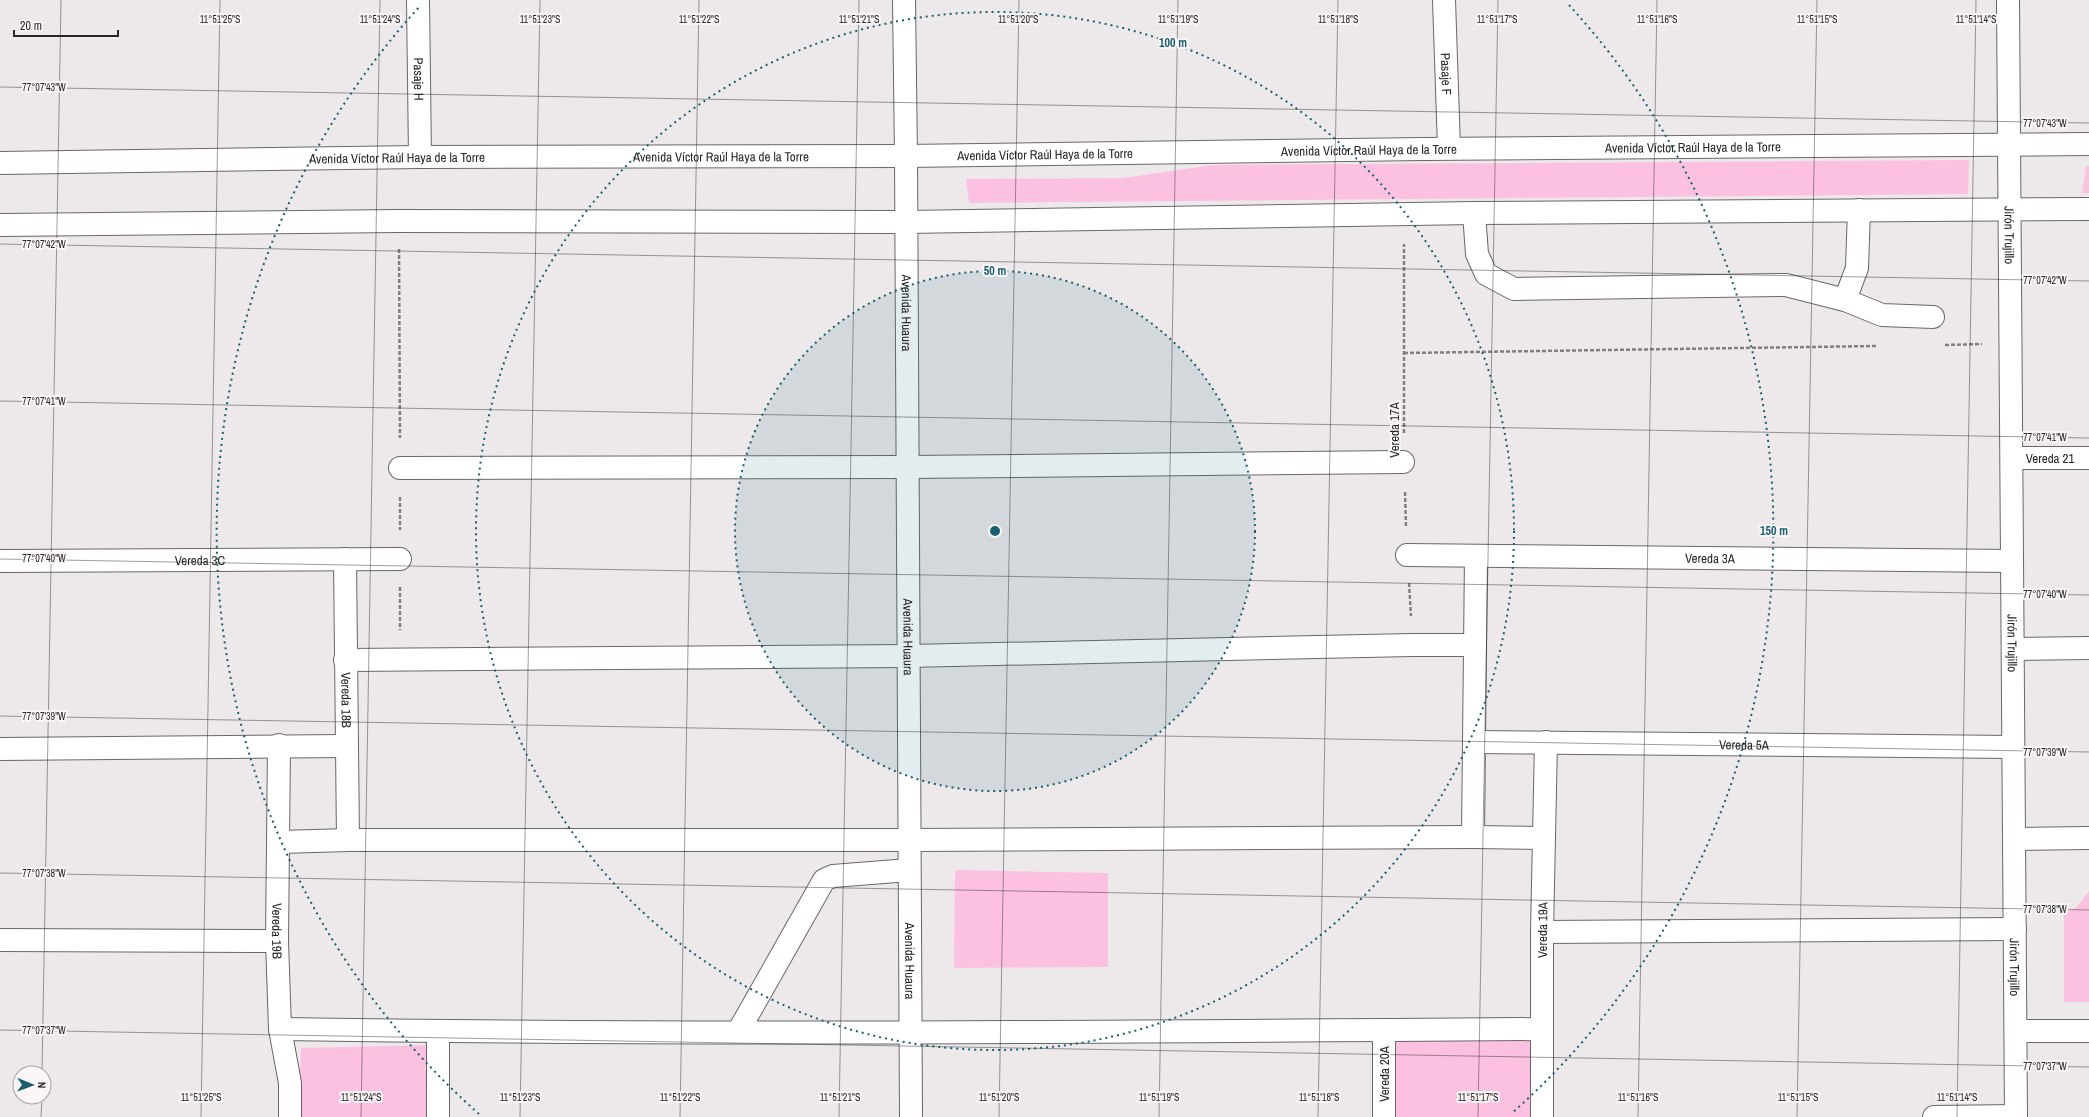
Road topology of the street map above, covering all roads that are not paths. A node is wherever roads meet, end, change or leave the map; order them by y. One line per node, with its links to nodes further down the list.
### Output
1 (418, 0): 9 (street, Pasaje H)
2 (904, 0): 8 (street, Avenida Huaura)
3 (1444, 0): 7 (street, Pasaje F)
4 (2008, 0): 6 (street, Jirón Trujillo)
5 (2089, 144): 6 (street, Avenida Víctor Raúl Haya de la Torre)
6 (2009, 145): 7 (street, Avenida Víctor Raúl Haya de la Torre); 13 (street, Jirón Trujillo)
7 (1449, 148): 8 (street, Avenida Víctor Raúl Haya de la Torre)
8 (906, 156): 9 (street, Avenida Víctor Raúl Haya de la Torre); 15 (street, Avenida Huaura)
9 (420, 157): 10 (street, Avenida Víctor Raúl Haya de la Torre)
10 (0, 163)
11 (2089, 209): 13 (street)
12 (1859, 210): 13 (street); 14 (street); 17 (street)
13 (2010, 210): 19 (street, Jirón Trujillo)
14 (1474, 213): 15 (street); 17 (street)
15 (906, 222): 16 (street); 22 (street, Avenida Huaura)
16 (0, 225)
17 (1845, 300): 18 (street)
18 (1933, 316)
19 (2012, 458): 20 (street, Vereda 21); 29 (street, Jirón Trujillo)
20 (2089, 458)
21 (1403, 462): 22 (street)
22 (908, 467): 23 (street); 33 (street, Avenida Huaura)
23 (400, 468)
24 (1407, 555): 25 (street, Vereda 3A)
25 (1476, 556): 29 (street, Vereda 3A); 30 (street)
26 (345, 559): 27 (street, Vereda 3C); 28 (street, Vereda 3C); 34 (street, Vereda 18B)
27 (400, 559)
28 (0, 561)
29 (2012, 561): 31 (street, Jirón Trujillo)
30 (1476, 645): 33 (street); 35 (street)
31 (2013, 648): 32 (street); 39 (street, Jirón Trujillo)
32 (2089, 648)
33 (909, 656): 34 (street); 46 (street, Avenida Huaura)
34 (345, 660): 38 (street, Vereda 18B)
35 (1474, 742): 36 (street, Vereda 5A); 41 (street)
36 (1546, 742): 39 (street, Vereda 5A); 42 (street, Vereda 19A)
37 (279, 745): 38 (street); 40 (street); 47 (street, Vereda 19B)
38 (346, 746): 45 (street, Vereda 18B)
39 (2013, 747): 44 (street, Jirón Trujillo)
40 (0, 749)
41 (1473, 837): 42 (street); 46 (street)
42 (1543, 838): 50 (street, Vereda 19A)
43 (2089, 838): 44 (street)
44 (2014, 839): 49 (street, Jirón Trujillo)
45 (348, 840): 46 (street); 47 (street)
46 (909, 840): 48 (street, Avenida Huaura)
47 (280, 842): 52 (street, Vereda 19B)
48 (910, 870): 59 (street); 60 (street, Avenida Huaura)
49 (2015, 929): 50 (street); 56 (street, Jirón Trujillo)
50 (1542, 932): 54 (street, Vereda 19A)
51 (0, 940): 52 (street)
52 (277, 941): 53 (street, Vereda 19B)
53 (280, 1029): 58 (street); 61 (street, Vereda 19B)
54 (1542, 1029): 55 (street); 65 (street, Vereda 19A)
55 (1384, 1030): 60 (street); 64 (street, Vereda 20A)
56 (2016, 1031): 57 (street); 67 (street, Jirón Trujillo)
57 (2089, 1031)
58 (438, 1032): 59 (street); 62 (street)
59 (738, 1032): 60 (street)
60 (911, 1032): 63 (street, Avenida Huaura)
61 (290, 1117)
62 (438, 1117)
63 (911, 1117)
64 (1384, 1117)
65 (1542, 1117)
66 (1934, 1117): 67 (street)
67 (2016, 1117)

